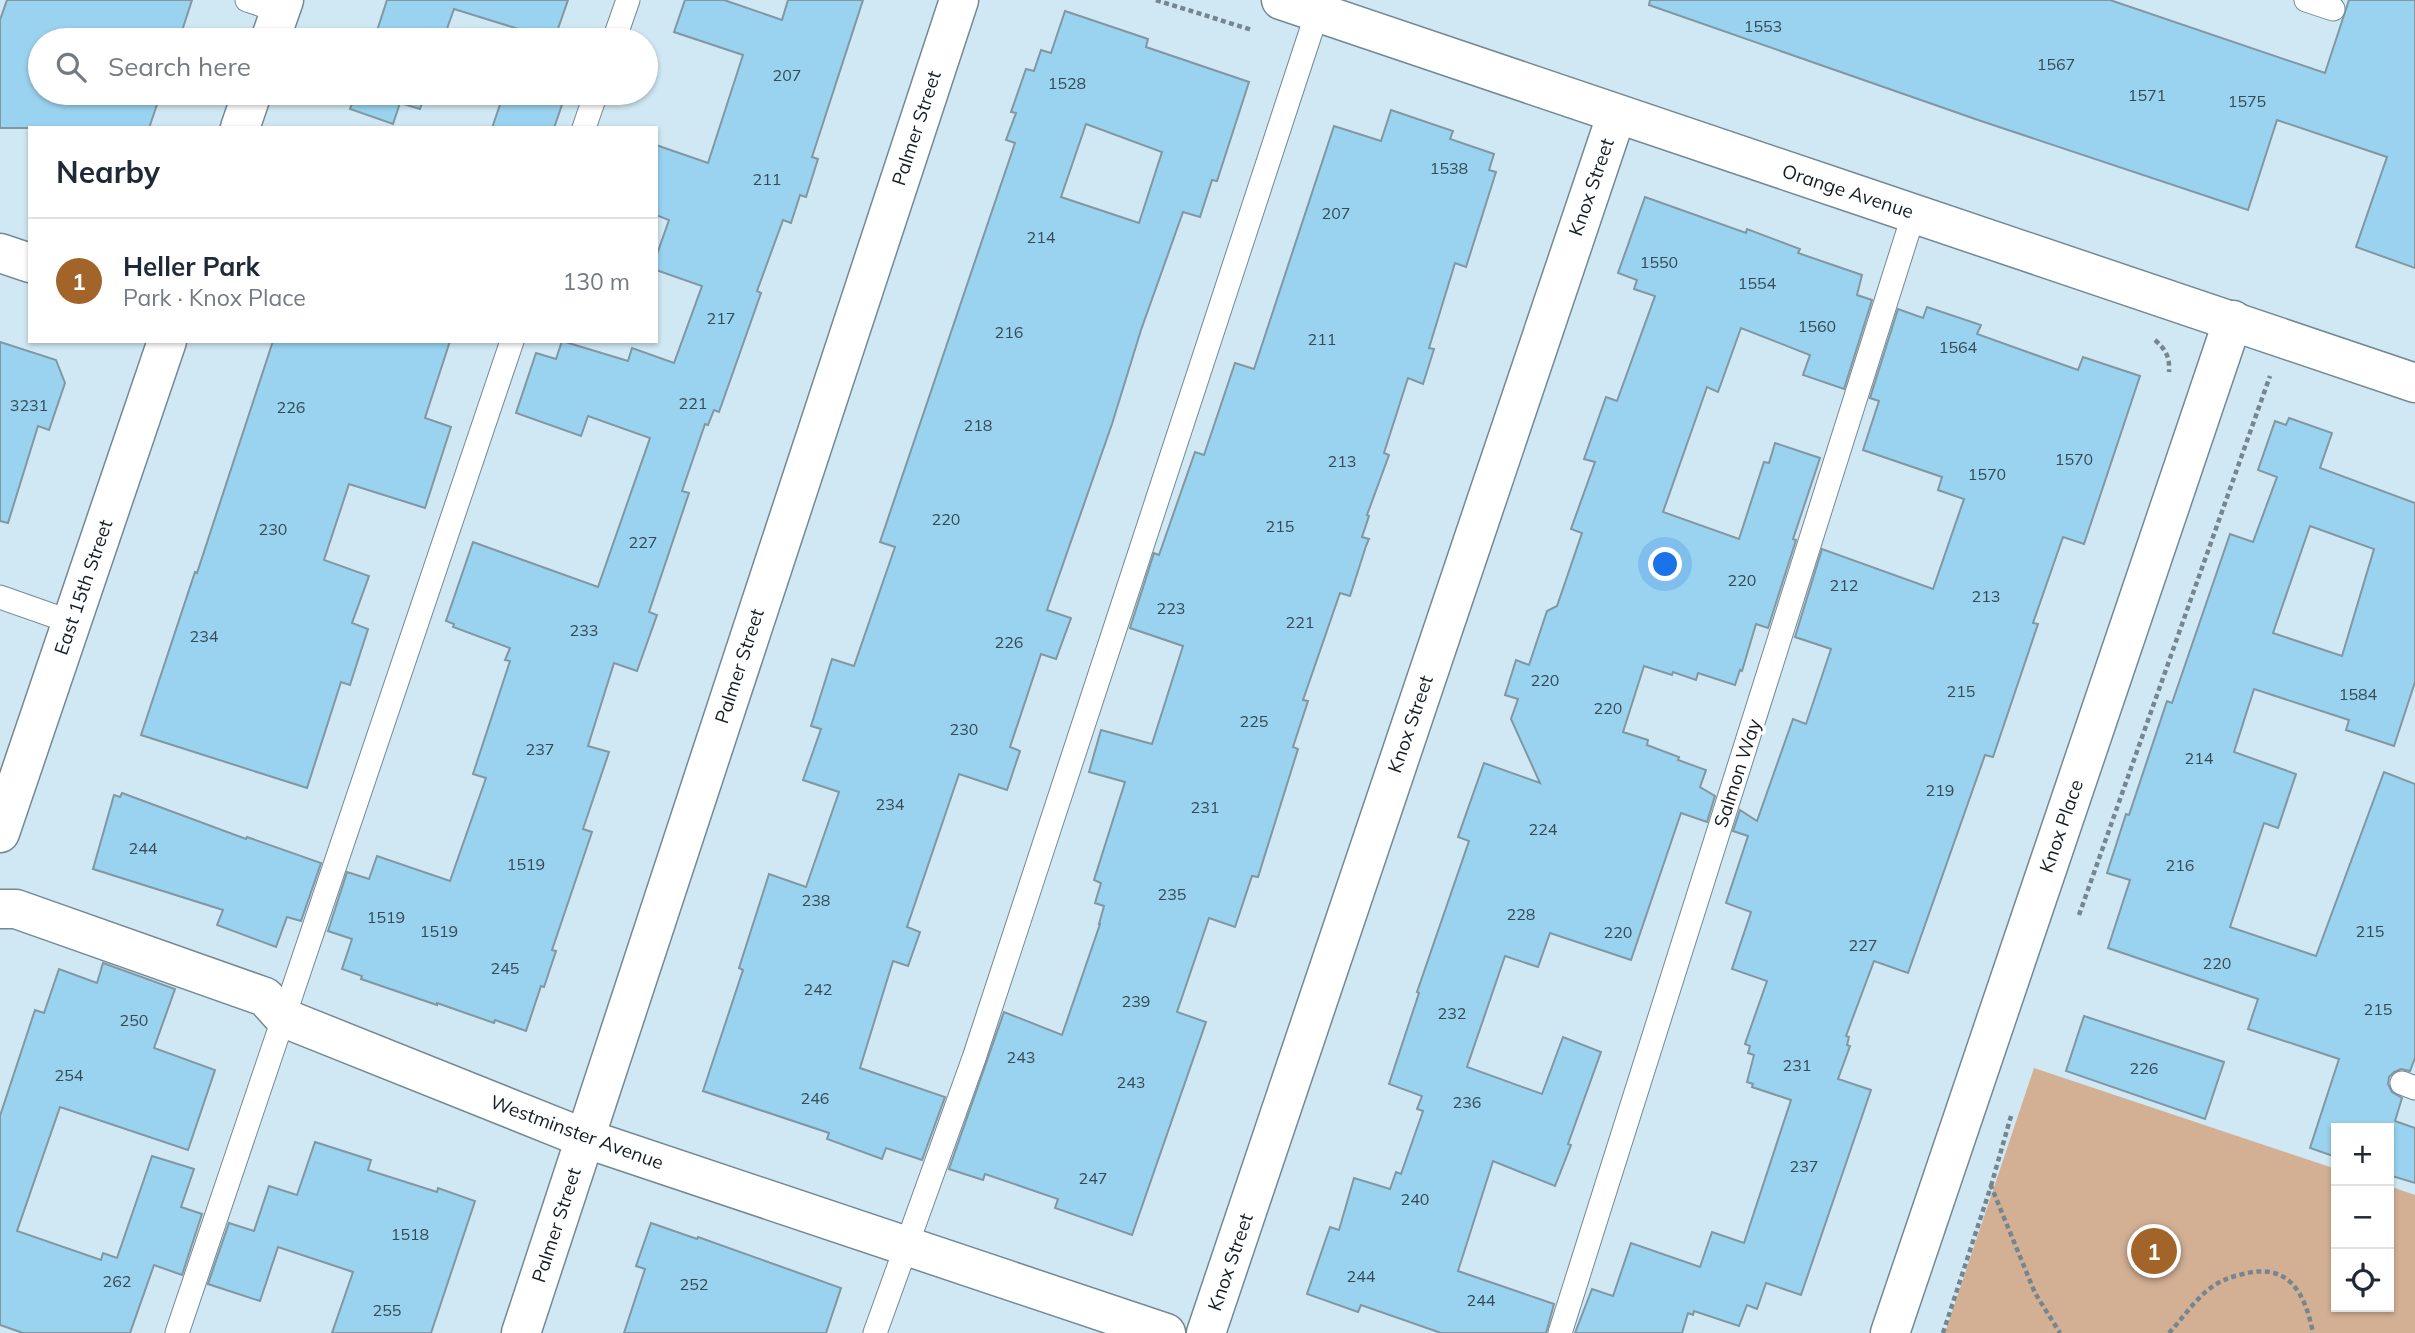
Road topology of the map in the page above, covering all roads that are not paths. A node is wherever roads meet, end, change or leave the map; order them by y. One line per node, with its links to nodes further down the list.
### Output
1 (628, 0): 6 (lane)
2 (958, 0): 25 (street, Palmer Street)
3 (1281, 0): 7 (street, Orange Avenue)
4 (2306, 0): 5 (lane)
5 (2333, 9)
6 (618, 28)
7 (1312, 30): 10 (street, Orange Avenue); 26 (lane)
8 (248, 105): 11 (street)
9 (592, 105): 12 (lane)
10 (1616, 116): 13 (street, Orange Avenue); 31 (street, Knox Street)
11 (241, 126)
12 (585, 126)
13 (1914, 213): 16 (street, Orange Avenue); 32 (lane, Salmon Way)
14 (0, 253): 15 (street)
15 (28, 262)
16 (2233, 320): 19 (street, Orange Avenue); 33 (street, Knox Place)
17 (166, 343): 21 (street, East 15th Street)
18 (511, 343): 24 (lane)
19 (2415, 383)
20 (0, 597): 21 (lane)
21 (71, 622): 22 (street, East 15th Street)
22 (0, 833)
23 (0, 909): 24 (street, Westminster Avenue)
24 (284, 1017): 25 (street, Westminster Avenue); 27 (lane)
25 (584, 1138): 26 (street, Westminster Avenue); 28 (street, Palmer Street)
26 (905, 1246): 29 (lane); 30 (street, Westminster Avenue)
27 (177, 1333)
28 (521, 1333)
29 (875, 1333)
30 (1166, 1333)
31 (1206, 1333)
32 (1560, 1333)
33 (1890, 1333)

